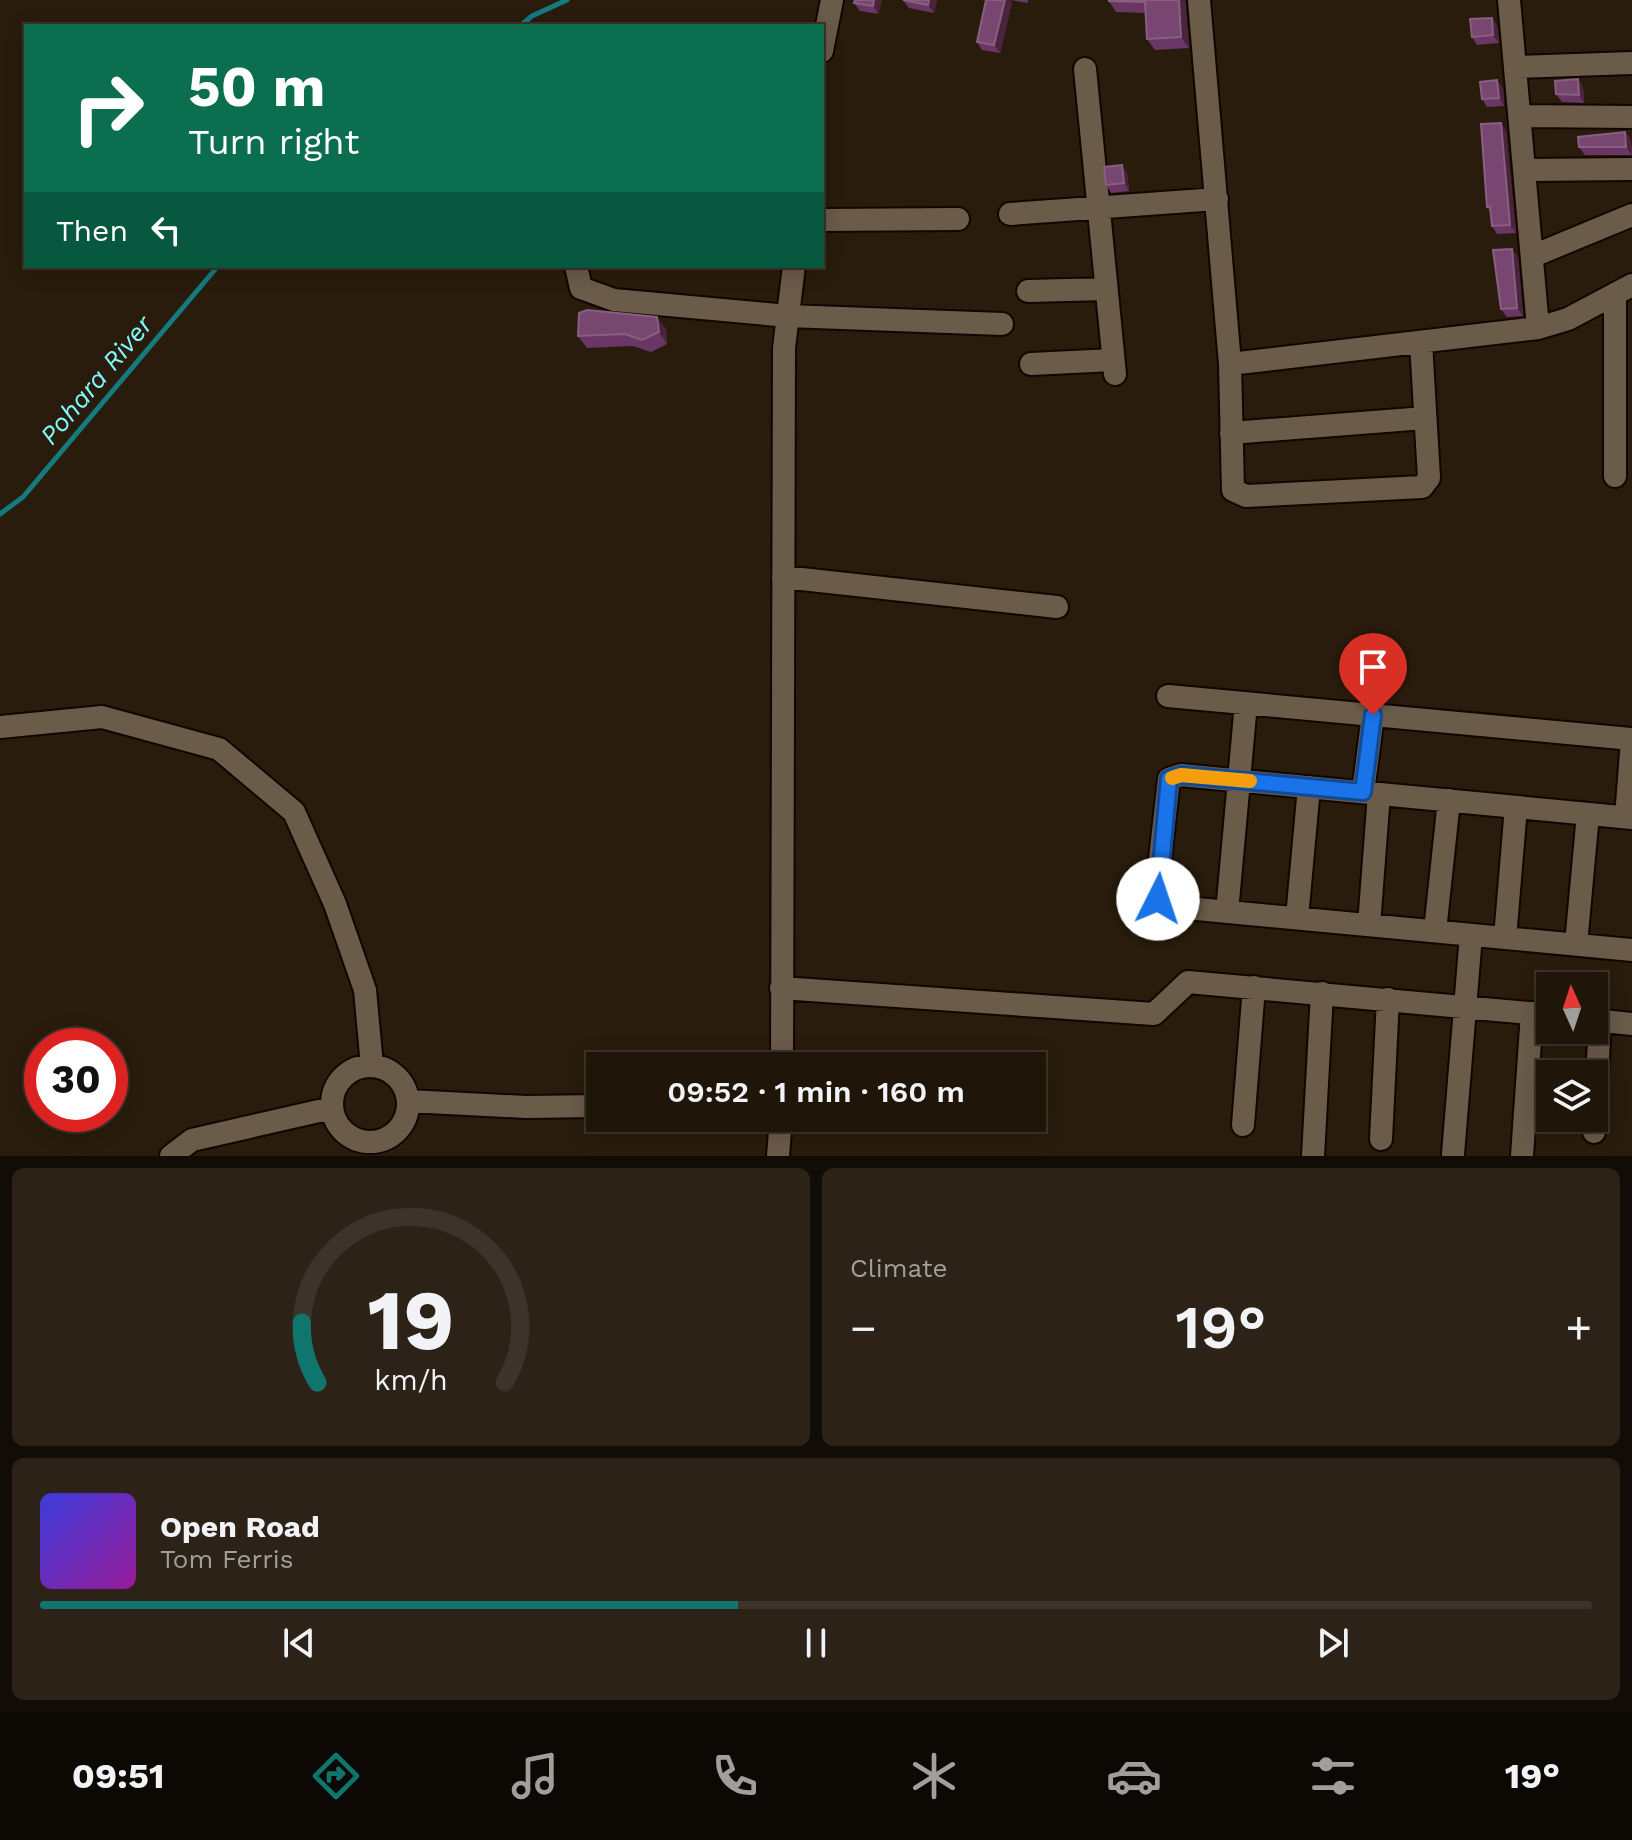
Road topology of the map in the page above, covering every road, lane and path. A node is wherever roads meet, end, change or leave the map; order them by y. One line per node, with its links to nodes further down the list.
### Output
1 (832, 0): 4 (street)
2 (1199, 0): 12 (street)
3 (1509, 0): 6 (street)
4 (824, 41)
5 (1632, 63): 6 (street)
6 (1515, 67): 8 (street)
7 (1085, 69): 13 (street)
8 (1520, 116): 9 (street); 11 (street)
9 (1632, 117)
10 (1632, 169): 11 (street)
11 (1525, 170): 18 (street)
12 (1217, 199): 13 (street); 29 (street)
13 (1098, 207): 14 (street); 21 (street)
14 (1010, 214)
15 (1632, 215): 18 (street)
16 (958, 219): 17 (street)
17 (824, 220)
18 (1533, 256): 26 (street)
19 (576, 268): 24 (street)
20 (794, 268): 24 (street)
21 (1106, 289): 23 (street); 28 (street)
22 (1624, 290): 26 (street); 32 (street)
23 (1028, 291)
24 (788, 316): 25 (street); 33 (street)
25 (1002, 324)
26 (1538, 328): 27 (street)
27 (1421, 342): 29 (street); 30 (street)
28 (1031, 364)
29 (1230, 364): 31 (street)
30 (1425, 418): 31 (street); 31 (street)
31 (1231, 433)
32 (1621, 464)
33 (783, 577): 34 (street); 56 (street)
34 (1057, 607)
35 (1168, 696): 36 (street)
36 (1246, 703): 37 (street); 40 (street)
37 (1373, 715): 39 (street); 42 (street)
38 (0, 727): 65 (street)
39 (1632, 740): 46 (street)
40 (1239, 780): 41 (street); 47 (street); 47 (street)
41 (1309, 787): 42 (street); 48 (street)
42 (1371, 793): 43 (street); 49 (street)
43 (1449, 800): 44 (street); 50 (street)
44 (1516, 807): 45 (street); 52 (street)
45 (1588, 814): 46 (street); 53 (street)
46 (1629, 818)
47 (1227, 912): 48 (street)
48 (1297, 918): 49 (street)
49 (1369, 925): 50 (street)
50 (1435, 931): 51 (street)
51 (1471, 935): 52 (street); 59 (street)
52 (1505, 938): 53 (street)
53 (1576, 944): 54 (street)
54 (1632, 950)
55 (1254, 987): 56 (street); 57 (street); 69 (street)
56 (781, 988): 64 (street)
57 (1322, 993): 58 (street); 75 (street)
58 (1388, 999): 59 (street); 71 (street)
59 (1464, 1006): 60 (street); 72 (street)
60 (1536, 1013)
61 (1608, 1021): 62 (street)
62 (1632, 1024)
63 (1537, 1044): 76 (street)
64 (782, 1052)
65 (372, 1066): 66 (street); 68 (street)
66 (408, 1101): 67 (street); 68 (street)
67 (586, 1106)
68 (332, 1108): 73 (street)
69 (1243, 1125)
70 (780, 1132): 74 (street)
71 (1381, 1139)
72 (1453, 1154)
73 (171, 1156)
74 (778, 1156)
75 (1313, 1156)
76 (1522, 1156)

